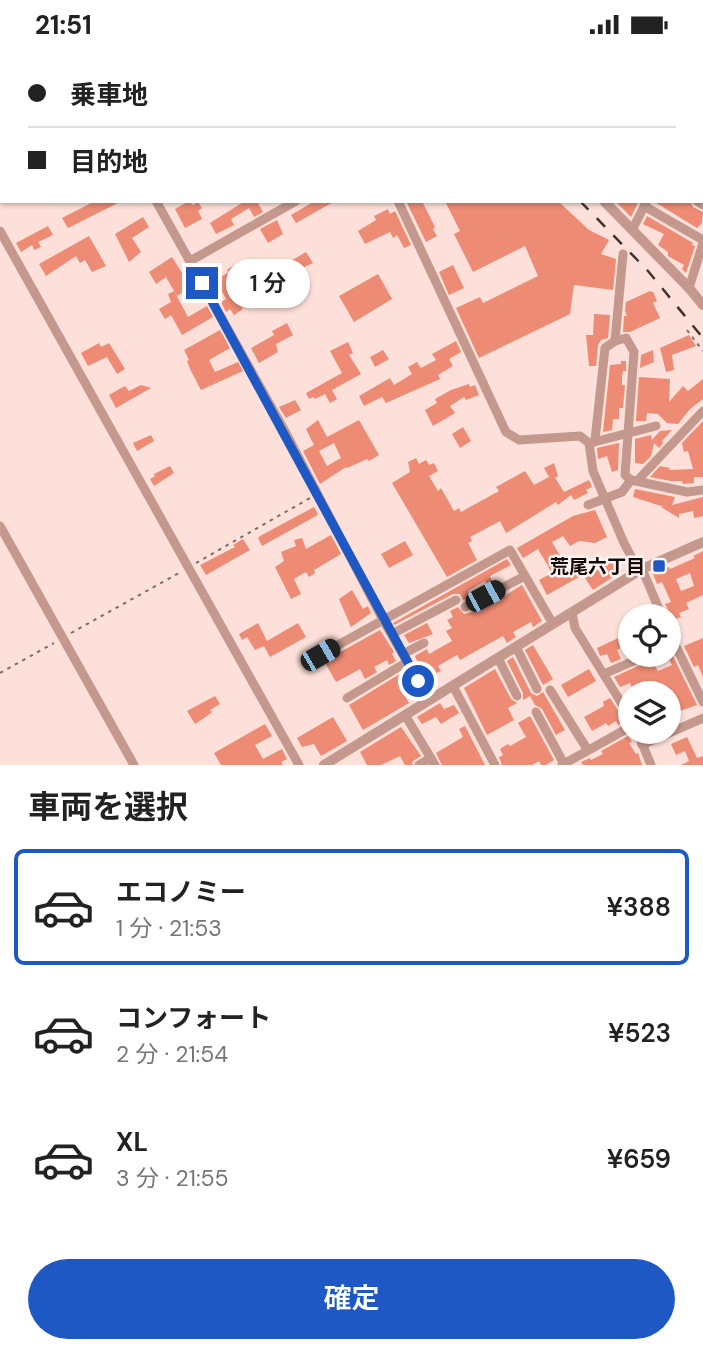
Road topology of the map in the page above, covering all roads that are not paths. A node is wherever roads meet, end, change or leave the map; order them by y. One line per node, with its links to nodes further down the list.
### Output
1 (157, 203): 10 (street)
2 (292, 203): 10 (street)
3 (399, 203): 18 (street)
4 (606, 203): 6 (street)
5 (646, 204): 6 (street); 8 (street)
6 (632, 230): 12 (street)
7 (0, 231): 59 (street)
8 (703, 241): 11 (street)
9 (623, 254): 14 (street)
10 (190, 261): 31 (street)
11 (700, 273): 12 (street)
12 (689, 288): 13 (street)
13 (703, 305)
14 (615, 341): 17 (street); 18 (street)
15 (703, 411): 19 (street)
16 (656, 426): 17 (street)
17 (628, 432): 18 (street); 19 (street)
18 (592, 442): 21 (street)
19 (634, 481): 20 (street); 21 (street)
20 (703, 490)
21 (605, 497): 22 (street); 25 (street)
22 (587, 505)
23 (0, 526): 58 (street)
24 (703, 542): 25 (street)
25 (642, 569): 28 (street); 30 (street)
26 (525, 576): 29 (street); 31 (street); 32 (street)
27 (456, 600): 33 (street)
28 (657, 604)
29 (466, 607)
30 (572, 613): 32 (street); 41 (street)
31 (383, 619): 33 (street); 36 (street)
32 (553, 624): 35 (street)
33 (392, 634): 37 (street)
34 (424, 643): 37 (street)
35 (516, 647): 38 (street); 43 (street)
36 (320, 655)
37 (405, 658): 48 (street); 49 (street)
38 (498, 658): 42 (street); 45 (street)
39 (681, 661): 46 (street)
40 (620, 667): 41 (street)
41 (604, 674): 47 (street)
42 (453, 685): 49 (street); 62 (street)
43 (537, 689)
44 (550, 690): 55 (street)
45 (517, 696)
46 (702, 696)
47 (618, 697)
48 (347, 698)
49 (429, 700): 51 (street)
50 (536, 712): 57 (street)
51 (405, 715): 56 (street); 60 (street)
52 (703, 718): 54 (street)
53 (618, 733): 55 (street)
54 (642, 745): 63 (street)
55 (587, 749): 57 (street)
56 (433, 762): 61 (street)
57 (567, 763)
58 (134, 765)
59 (299, 765)
60 (324, 765)
61 (419, 765)
62 (495, 765)
63 (651, 765)

